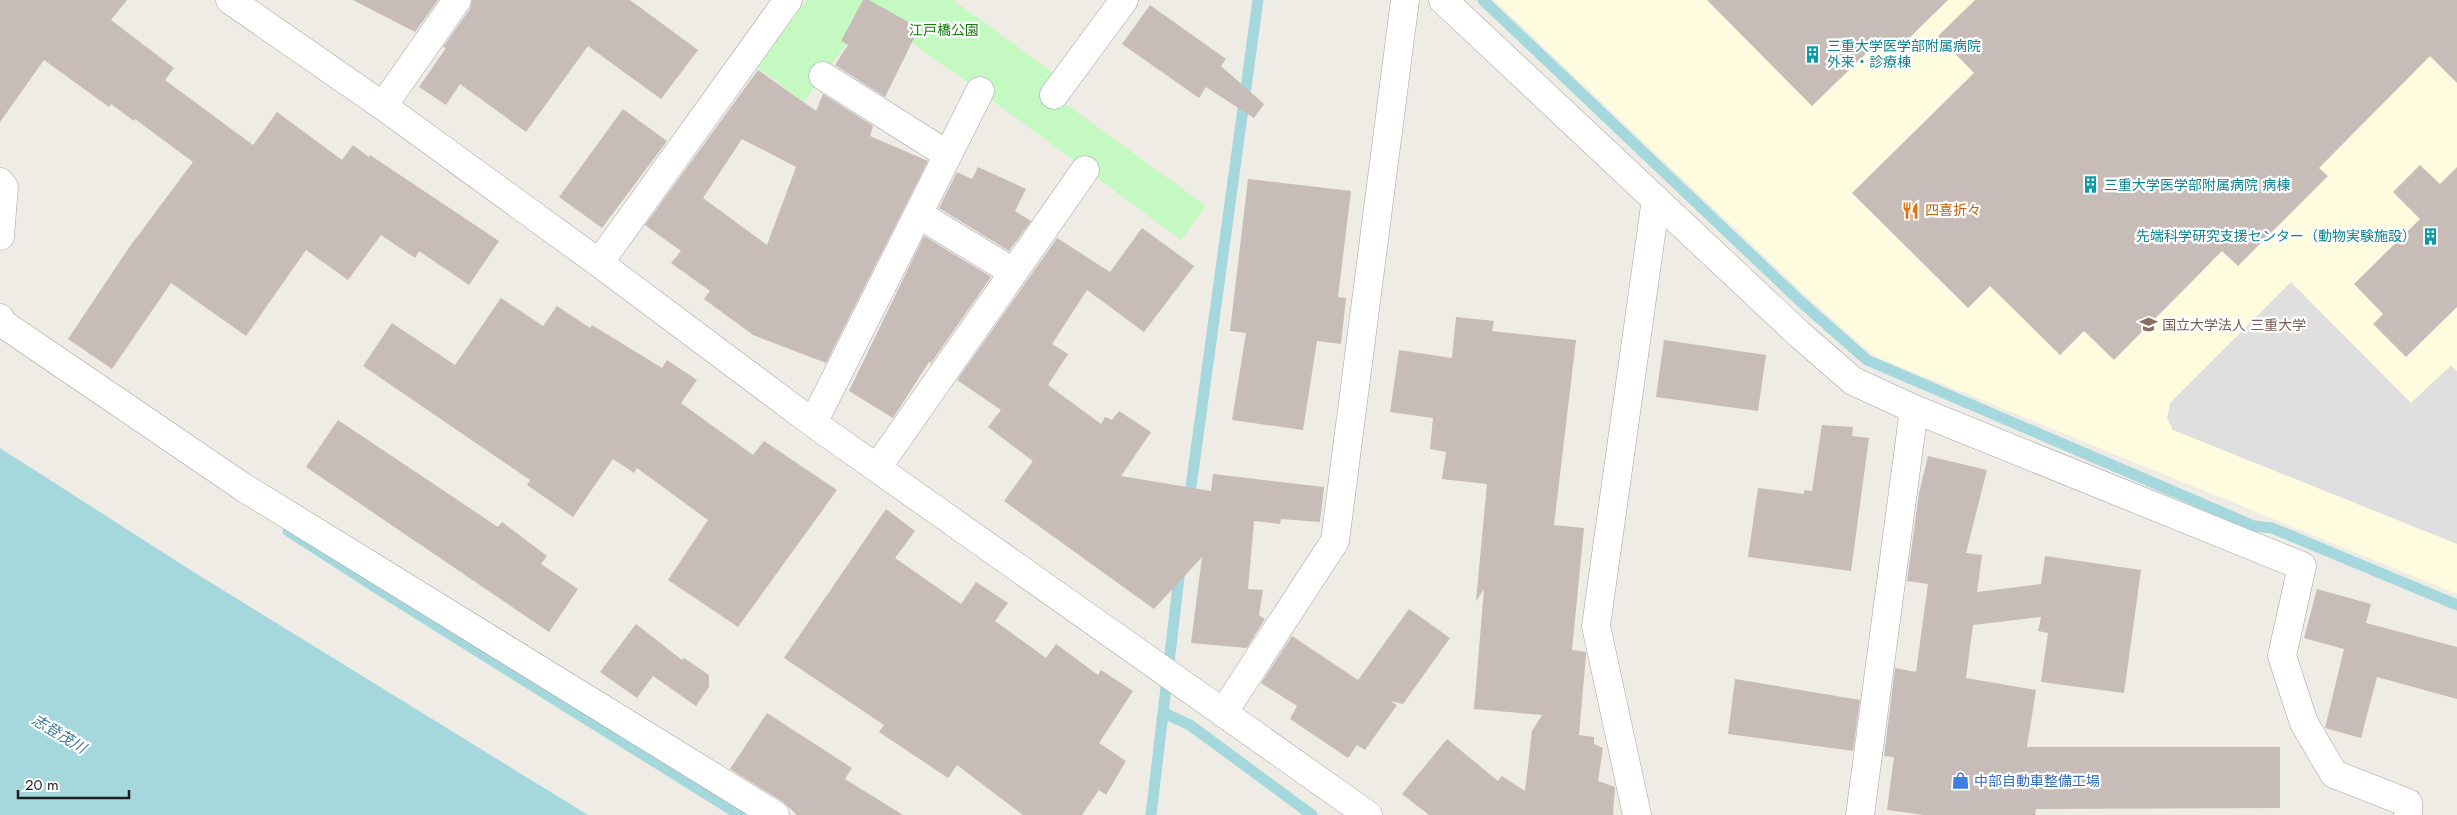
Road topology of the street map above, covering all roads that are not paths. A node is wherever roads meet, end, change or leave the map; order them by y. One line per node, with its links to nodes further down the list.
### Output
1 (230, 0): 10 (street)
2 (457, 0): 10 (street)
3 (788, 0): 17 (street)
4 (1124, 0): 9 (street)
5 (1405, 0): 23 (street)
6 (1444, 0): 14 (street)
7 (823, 76): 11 (street)
8 (980, 91): 11 (street)
9 (1054, 95)
10 (383, 106): 17 (street)
11 (948, 155): 15 (street)
12 (1085, 170): 18 (street)
13 (0, 182): 16 (street)
14 (1656, 199): 20 (street); 26 (street)
15 (918, 214): 18 (street); 21 (street)
16 (0, 236)
17 (599, 263): 21 (street)
18 (1013, 272): 22 (street)
19 (0, 318): 24 (street)
20 (1914, 409): 27 (street); 28 (street)
21 (814, 423): 22 (street)
22 (877, 468): 23 (street)
23 (1223, 712): 25 (street)
24 (775, 815)
25 (1368, 815)
26 (1637, 815)
27 (1860, 815)
28 (2408, 815)

